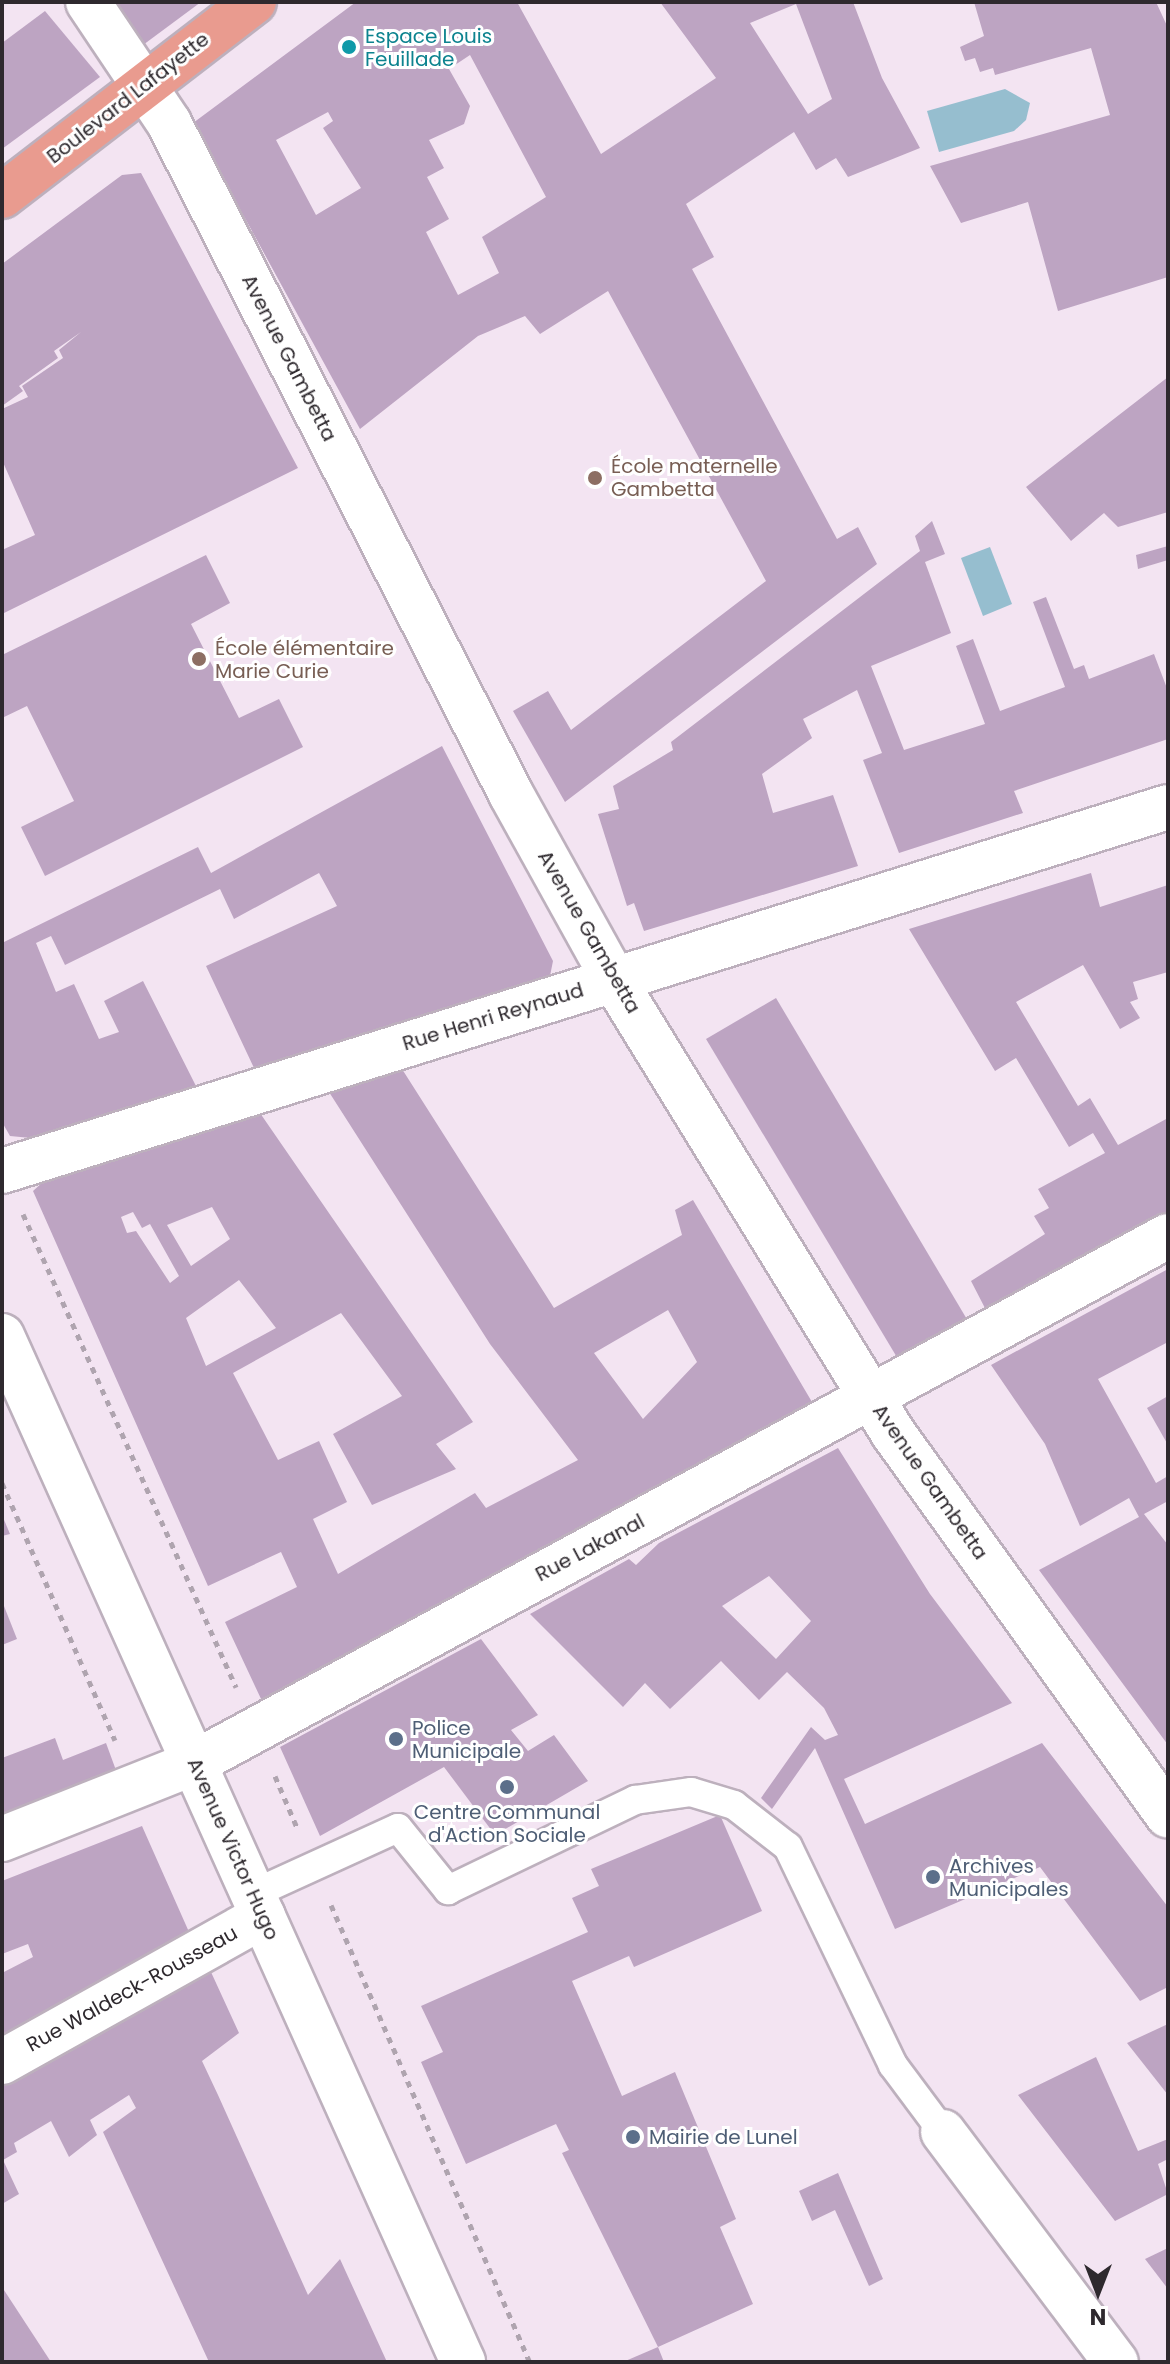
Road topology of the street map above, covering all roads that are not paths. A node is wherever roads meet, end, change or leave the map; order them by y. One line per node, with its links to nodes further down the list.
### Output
1 (88, 2): 3 (street, Avenue Gambetta)
2 (254, 2): 3 (main road, Boulevard Lafayette)
3 (145, 85): 4 (main road, Boulevard Lafayette); 6 (street, Avenue Gambetta)
4 (2, 196)
5 (1168, 807): 6 (street, Rue Henri Reynaud)
6 (614, 980): 7 (street, Rue Henri Reynaud); 10 (street, Avenue Gambetta)
7 (8, 1184)
8 (1168, 1236): 10 (street, Rue Lakanal)
9 (2, 1336): 11 (street, Avenue Victor Hugo)
10 (869, 1396): 11 (street, Rue Lakanal); 12 (street, Avenue Gambetta)
11 (194, 1763): 13 (street, Rue Lakanal); 14 (street, Avenue Victor Hugo)
12 (1168, 1815)
13 (2, 1839)
14 (258, 1905): 15 (street, Rue Waldeck-Rousseau); 16 (lane); 17 (street, Avenue Victor Hugo)
15 (2, 2062)
16 (943, 2132): 18 (street)
17 (463, 2362)
18 (1116, 2362)

